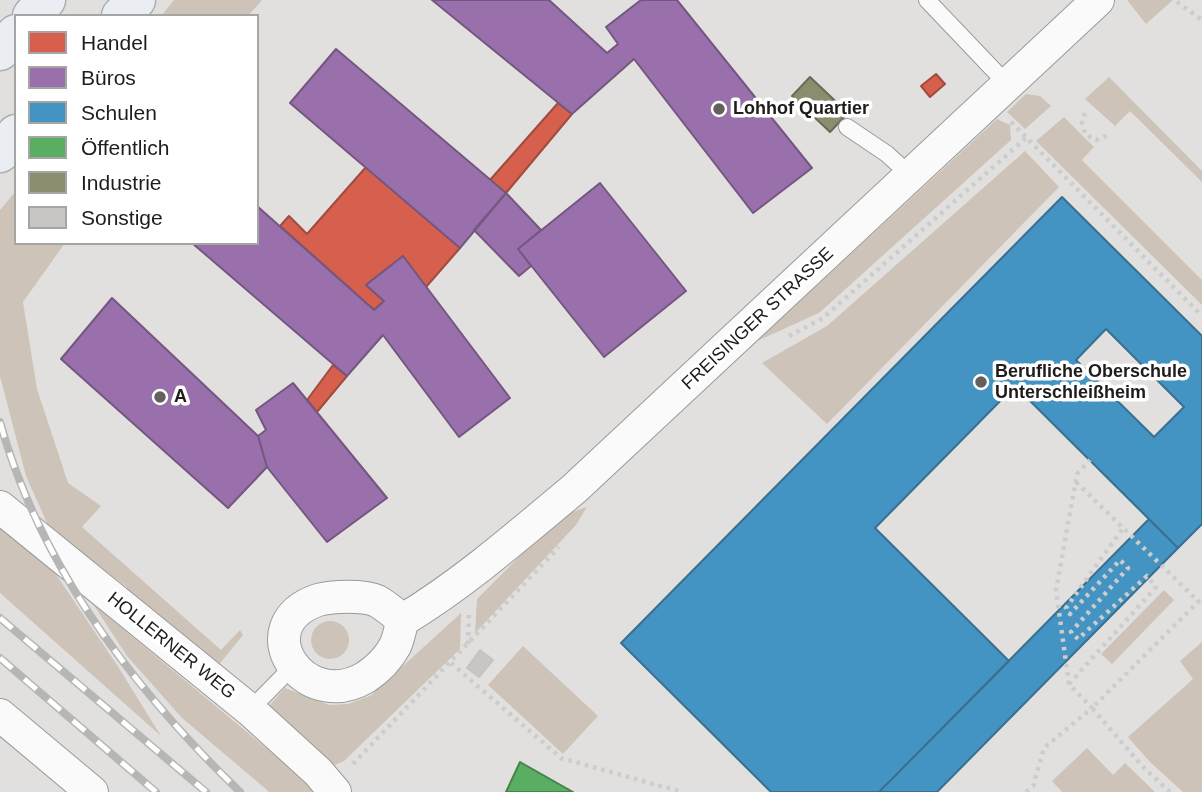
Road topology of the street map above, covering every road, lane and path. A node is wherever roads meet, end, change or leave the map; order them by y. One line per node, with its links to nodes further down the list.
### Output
1 (46, 0): 6 (main road)
2 (136, 0): 7 (main road)
3 (927, 0): 11 (lane)
4 (1098, 0): 11 (street, FREISINGER STRASSE)
5 (1177, 2): 8 (path)
6 (34, 14)
7 (123, 14)
8 (1202, 20)
9 (14, 36): 10 (main road)
10 (0, 51)
11 (1000, 93): 16 (path); 18 (street, FREISINGER STRASSE)
12 (1085, 113): 14 (path)
13 (847, 127): 18 (lane)
14 (1108, 135)
15 (14, 136): 17 (main road)
16 (1026, 138): 19 (path); 20 (path)
17 (0, 153)
18 (911, 176): 27 (street, FREISINGER STRASSE)
19 (1202, 316)
20 (778, 342)
21 (1090, 460): 22 (path)
22 (1075, 482): 24 (path); 30 (path)
23 (0, 507): 32 (street, HOLLERNER WEG)
24 (1123, 528): 26 (path); 30 (path)
25 (569, 537): 28 (path)
26 (1200, 600): 31 (path)
27 (403, 620): 29 (street); 29 (street)
28 (451, 663): 34 (path); 36 (path)
29 (293, 666): 32 (lane)
30 (1069, 684): 31 (path)
31 (1092, 708): 37 (path); 38 (path)
32 (250, 710): 34 (street, HOLLERNER WEG)
33 (0, 715): 35 (street)
34 (333, 789)
35 (92, 792)
36 (682, 792)
37 (1026, 792)
38 (1170, 792)

